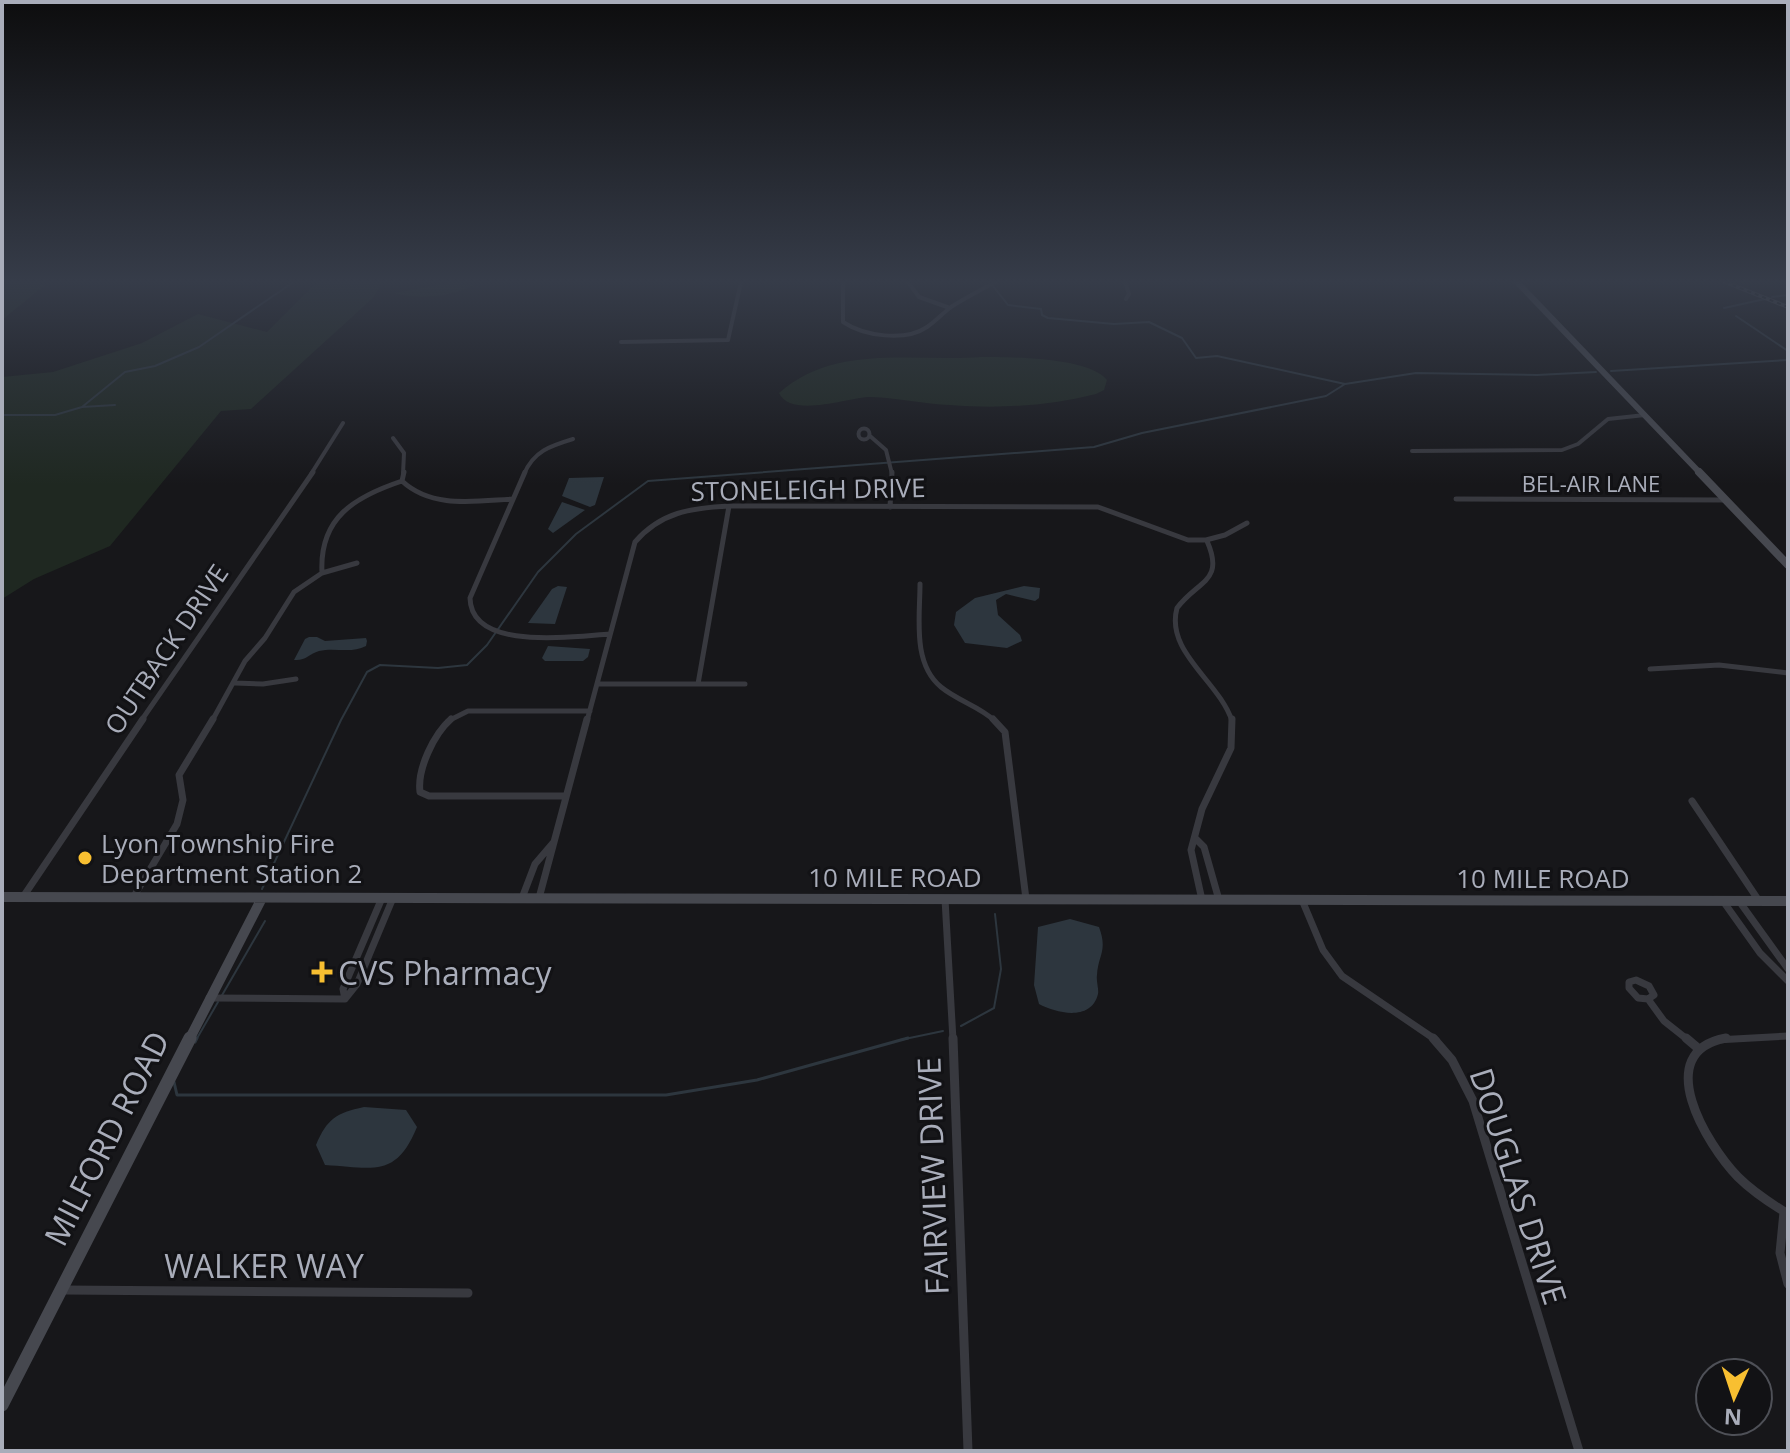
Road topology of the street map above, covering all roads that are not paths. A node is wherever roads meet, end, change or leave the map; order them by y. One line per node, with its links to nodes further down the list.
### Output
1 (1583, 350): 2 (main road)
2 (1646, 415): 7 (street); 11 (main road)
3 (343, 423): 36 (street, OUTBACK DRIVE)
4 (870, 436): 13 (street)
5 (393, 438): 8 (street)
6 (573, 439): 9 (street)
7 (1412, 451)
8 (402, 481): 9 (street); 20 (street)
9 (513, 499): 22 (street)
10 (1456, 499): 11 (street, BEL-AIR LANE)
11 (1726, 500): 16 (main road)
12 (729, 506): 13 (street, STONELEIGH DRIVE); 22 (street, STONELEIGH DRIVE); 28 (street)
13 (890, 507): 15 (street, STONELEIGH DRIVE)
14 (1247, 523): 15 (street)
15 (1207, 541): 33 (street)
16 (1777, 553): 17 (street); 19 (main road)
17 (1788, 553)
18 (357, 563): 20 (street)
19 (1788, 565)
20 (322, 573): 26 (street)
21 (920, 584): 43 (street)
22 (610, 634): 27 (street, STONELEIGH DRIVE)
23 (1650, 669): 24 (street)
24 (1788, 673)
25 (296, 679): 26 (street)
26 (235, 683): 37 (street)
27 (597, 684): 28 (street); 30 (street, STONELEIGH DRIVE)
28 (698, 684): 29 (street)
29 (745, 684)
30 (590, 711): 31 (street, STONELEIGH DRIVE); 31 (street)
31 (566, 796): 34 (street, STONELEIGH DRIVE)
32 (1692, 801): 49 (street)
33 (1196, 839): 44 (street); 45 (street)
34 (553, 843): 40 (street, STONELEIGH DRIVE); 41 (street, STONELEIGH DRIVE)
35 (2, 897): 36 (main road, 10 MILE ROAD)
36 (23, 897): 37 (main road, 10 MILE ROAD)
37 (133, 898): 38 (main road, 10 MILE ROAD)
38 (262, 898): 39 (main road, 10 MILE ROAD); 53 (main road, MILFORD ROAD)
39 (387, 898): 40 (main road, 10 MILE ROAD); 53 (street)
40 (522, 898): 41 (main road, 10 MILE ROAD)
41 (539, 899): 42 (main road, 10 MILE ROAD)
42 (945, 899): 43 (main road, 10 MILE ROAD); 62 (street, FAIRVIEW DRIVE)
43 (1026, 899): 44 (main road, 10 MILE ROAD)
44 (1202, 900): 45 (main road, 10 MILE ROAD)
45 (1219, 900): 46 (main road, 10 MILE ROAD)
46 (1302, 900): 47 (main road, 10 MILE ROAD); 63 (street, DOUGLAS DRIVE)
47 (1723, 901): 48 (main road, 10 MILE ROAD); 52 (street)
48 (1739, 901): 49 (main road, 10 MILE ROAD); 51 (street)
49 (1759, 901): 50 (main road, 10 MILE ROAD)
50 (1788, 901)
51 (1788, 969)
52 (1788, 981)
53 (209, 998): 59 (main road, MILFORD ROAD)
54 (1648, 999): 56 (street)
55 (1788, 1036): 56 (street)
56 (1699, 1049): 57 (street)
57 (1786, 1213): 58 (street)
58 (1788, 1284)
59 (60, 1290): 60 (street, WALKER WAY); 61 (main road, MILFORD ROAD)
60 (468, 1293)
61 (2, 1405)
62 (968, 1451)
63 (1579, 1451)

